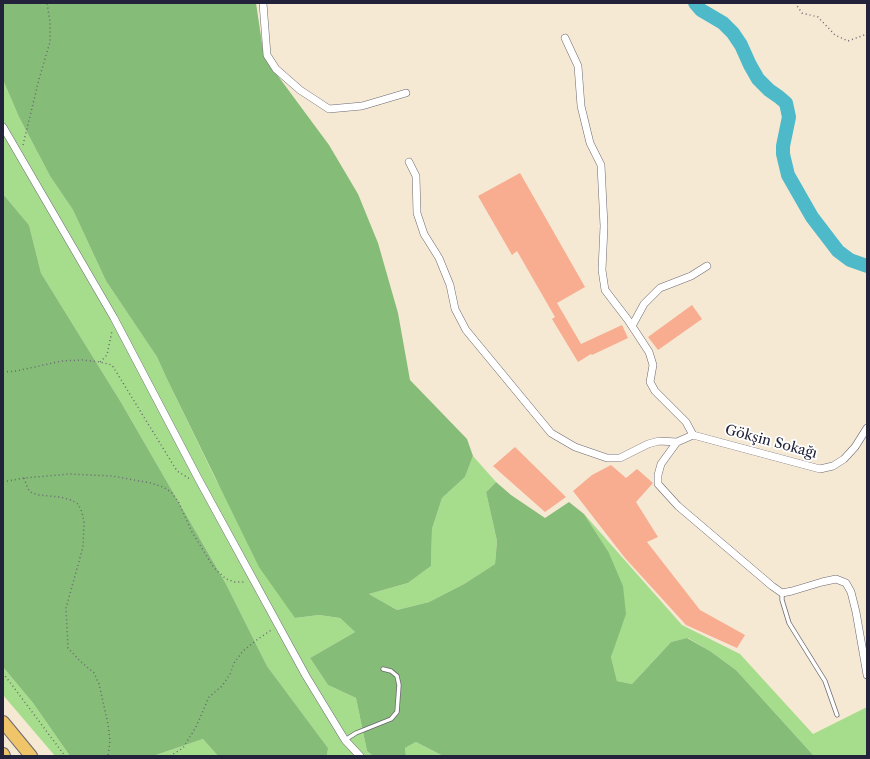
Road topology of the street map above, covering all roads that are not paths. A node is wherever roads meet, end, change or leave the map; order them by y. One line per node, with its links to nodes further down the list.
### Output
1 (263, 3): 3 (street)
2 (565, 38): 7 (street)
3 (406, 93)
4 (3, 127): 16 (street)
5 (409, 162): 10 (street)
6 (707, 266): 7 (street)
7 (632, 326): 9 (street)
8 (867, 428): 9 (street, Gökşin Sokağı)
9 (693, 435): 10 (street)
10 (677, 442): 11 (street)
11 (782, 593): 13 (street); 14 (lane)
12 (384, 669): 16 (lane)
13 (867, 675)
14 (837, 715)
15 (3, 722): 17 (highway)
16 (345, 740): 18 (street)
17 (31, 756)
18 (360, 756)

